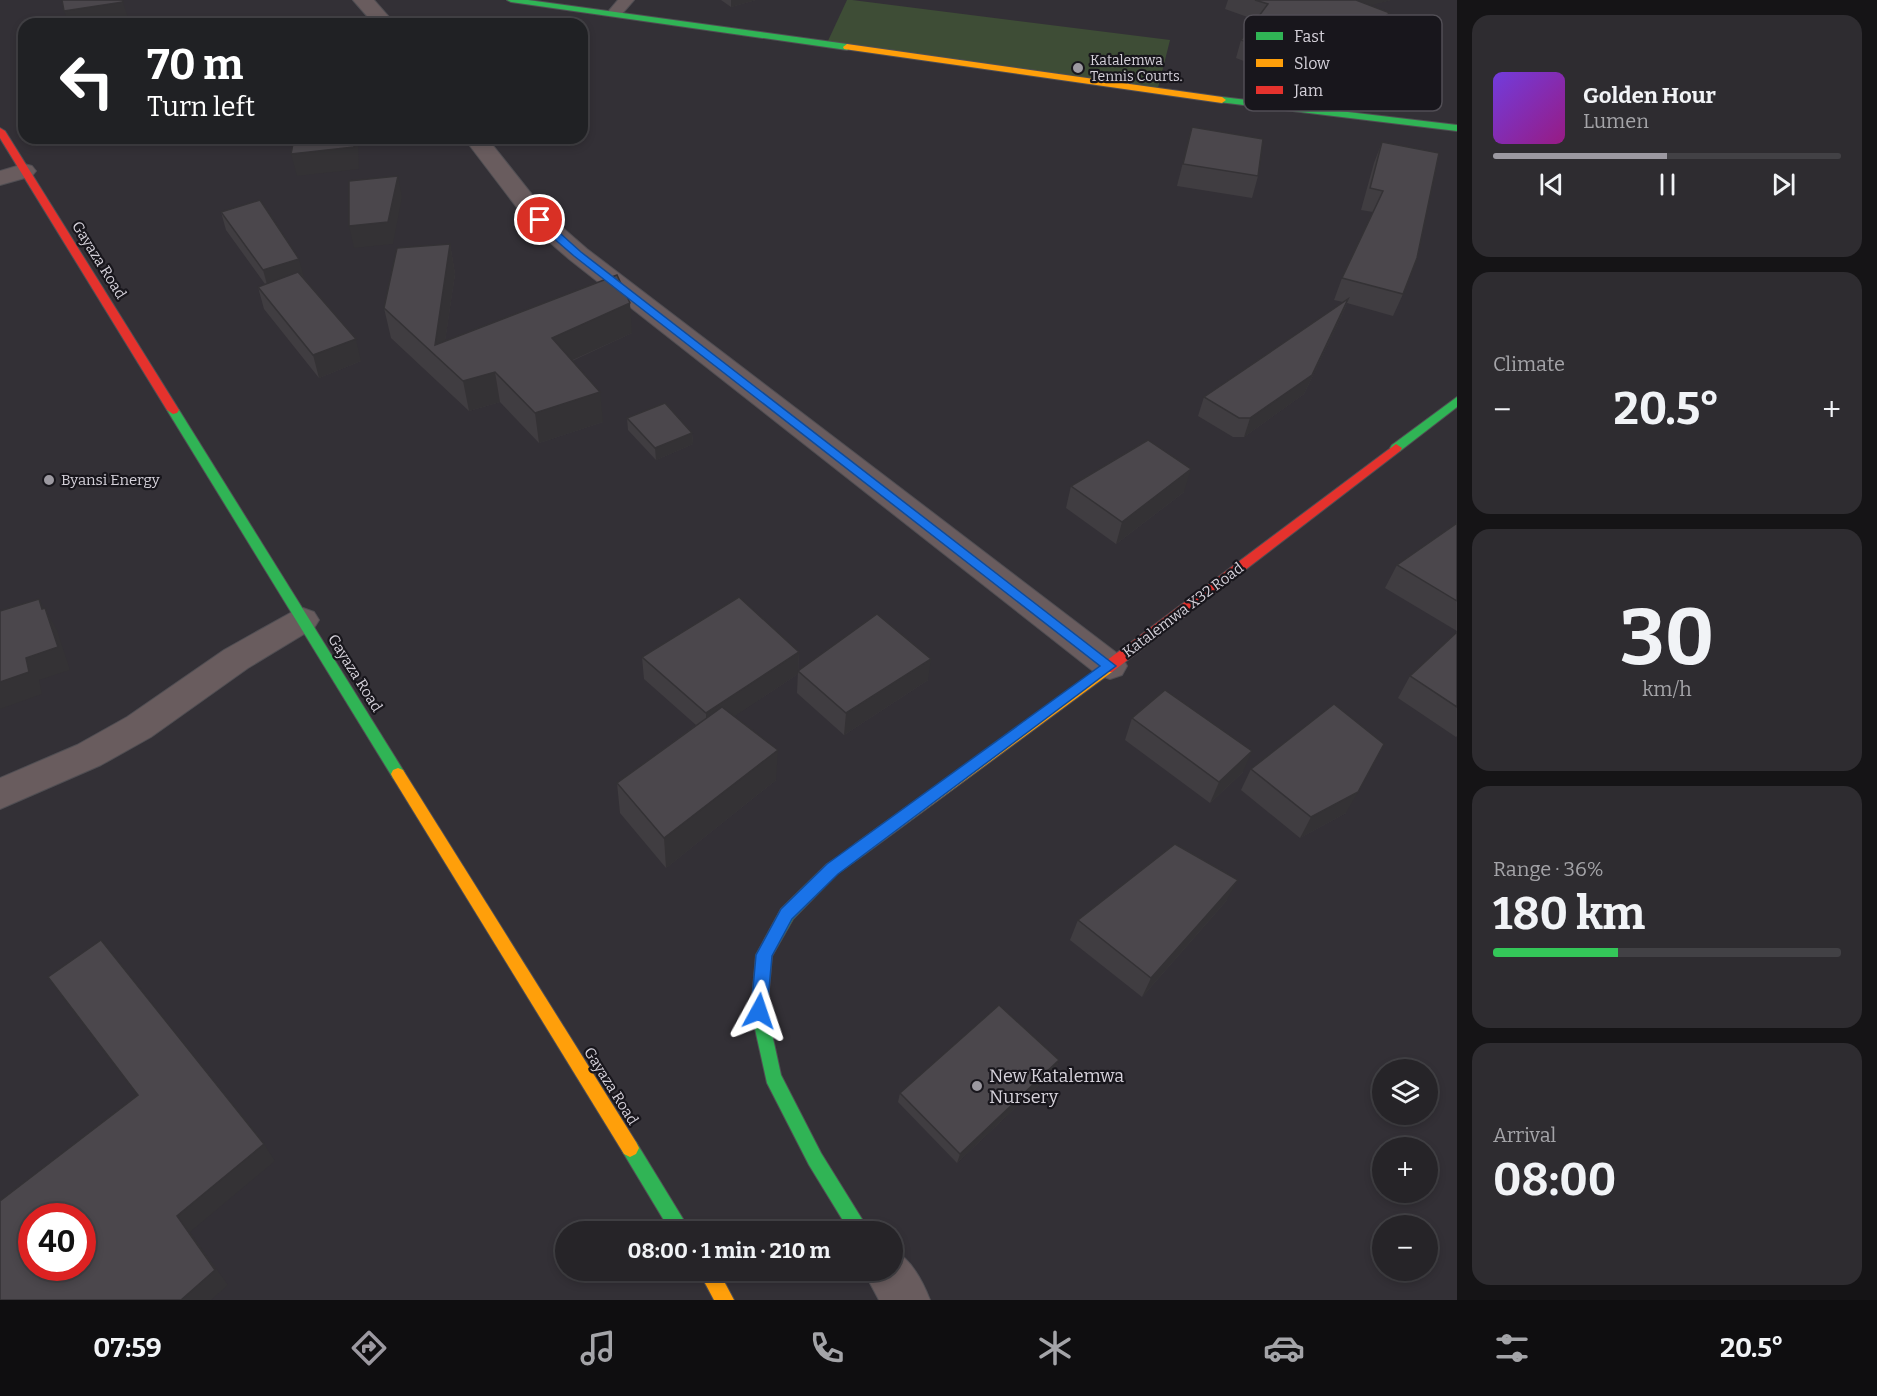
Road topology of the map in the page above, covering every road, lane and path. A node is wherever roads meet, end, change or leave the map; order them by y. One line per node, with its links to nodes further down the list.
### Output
1 (363, 0): 5 (street)
2 (511, 0): 4 (street)
3 (626, 0): 4 (lane)
4 (615, 13): 6 (street)
5 (380, 18)
6 (1244, 103)
7 (1312, 111): 8 (street)
8 (1457, 128)
9 (0, 131): 11 (street, Gayaza Road)
10 (480, 144): 15 (street)
11 (24, 171): 12 (street); 14 (street, Gayaza Road)
12 (0, 178)
13 (1457, 401): 15 (street, Katalemwa X32 Road)
14 (303, 620): 16 (street); 17 (street, Gayaza Road)
15 (1110, 666): 18 (street, Katalemwa X32 Road)
16 (0, 794)
17 (675, 1221)
18 (854, 1221)
19 (714, 1281): 21 (street)
20 (894, 1281): 22 (street)
21 (725, 1300)
22 (907, 1300)

